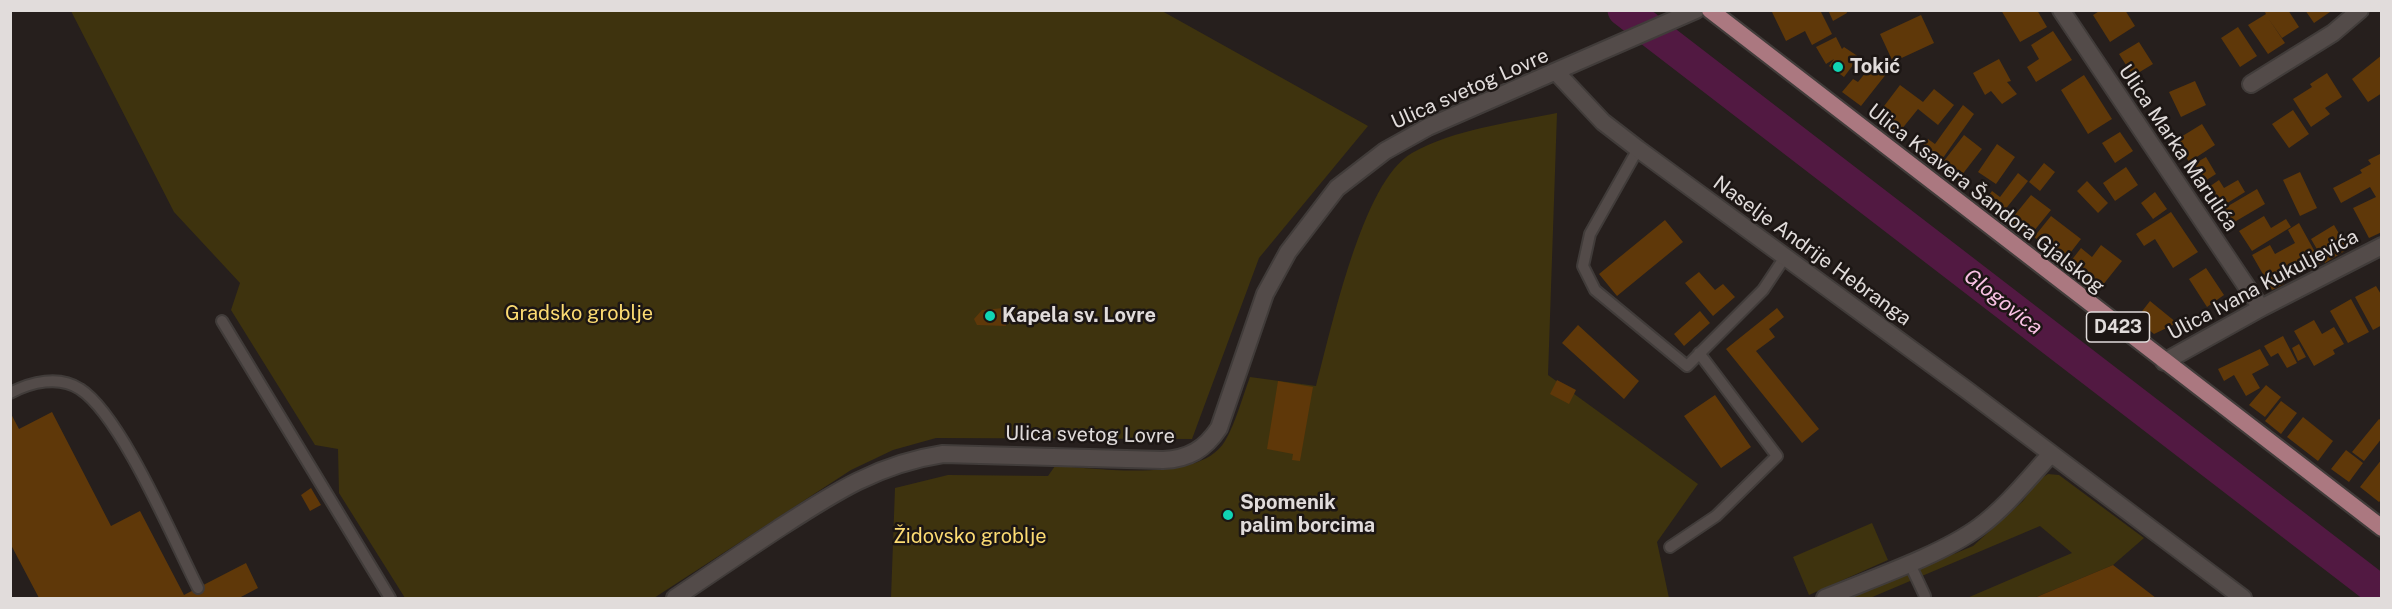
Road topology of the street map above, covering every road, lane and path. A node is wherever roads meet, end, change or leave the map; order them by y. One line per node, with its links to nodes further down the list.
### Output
1 (1710, 10): 13 (main road, Ulica Ksavera Šandora Gjalskog / D423)
2 (2061, 10): 10 (street, Ulica Marka Marulića)
3 (2360, 10): 6 (street)
4 (1688, 14): 5 (street, Ulica svetog Lovre)
5 (1557, 73): 7 (street, Naselje Andrije Hebranga); 22 (street, Ulica svetog Lovre)
6 (2251, 84)
7 (1638, 149): 9 (street, Naselje Andrije Hebranga); 12 (lane)
8 (2382, 246): 10 (street, Ulica Ivana Kukuljevića)
9 (1785, 257): 12 (lane); 15 (street, Naselje Andrije Hebranga)
10 (2261, 308): 13 (street, Ulica Ivana Kukuljevića)
11 (222, 321): 21 (lane)
12 (1699, 353): 17 (lane)
13 (2164, 362): 16 (main road, Ulica Ksavera Šandora Gjalskog / D423)
14 (10, 393): 19 (lane)
15 (2050, 454): 18 (street); 24 (street, Naselje Andrije Hebranga)
16 (2382, 528)
17 (1670, 547)
18 (1909, 562): 20 (lane); 23 (street)
19 (198, 588)
20 (1925, 596)
21 (390, 598)
22 (675, 598)
23 (1825, 598)
24 (2243, 598)

